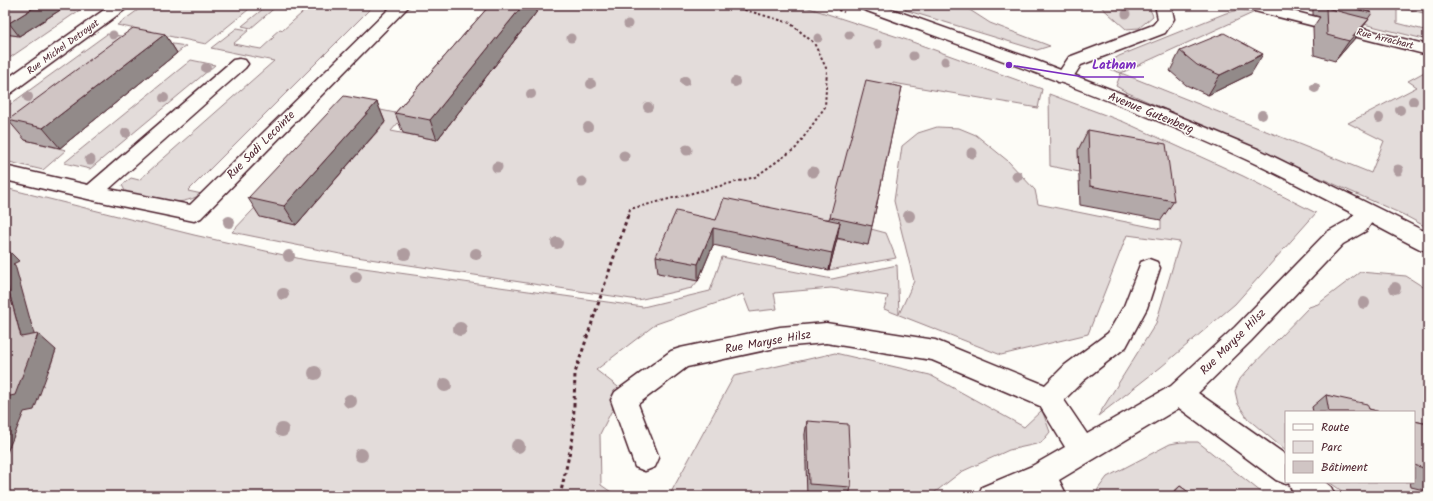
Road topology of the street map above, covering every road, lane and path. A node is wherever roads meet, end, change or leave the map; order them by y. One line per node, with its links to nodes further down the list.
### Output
1 (121, 5): 10 (street, Rue Michel Detroyat)
2 (402, 5): 12 (street, Rue Sadi Lecointe)
3 (728, 5): 23 (path)
4 (1163, 5): 9 (street)
5 (1249, 5): 7 (street, Rue Arrachart)
6 (871, 6): 9 (street, Avenue Gutenberg)
7 (1428, 50)
8 (239, 64): 12 (street)
9 (1064, 78): 13 (street, Avenue Gutenberg)
10 (5, 89)
11 (5, 173): 12 (street, Rue Sadi Lecointe)
12 (92, 193)
13 (1367, 213): 14 (street, Avenue Gutenberg); 16 (street, Rue Maryse Hilsz)
14 (1428, 243)
15 (1150, 268): 17 (street)
16 (1180, 394): 18 (street, Rue Maryse Hilsz); 20 (street)
17 (1049, 398): 18 (street); 19 (street, Rue Maryse Hilsz)
18 (1082, 450): 22 (street, Rue Maryse Hilsz)
19 (644, 458)
20 (1285, 469)
21 (1303, 483): 25 (street)
22 (1047, 485): 24 (street, Rue Maryse Hilsz)
23 (560, 496)
24 (992, 496)
25 (1321, 496)

